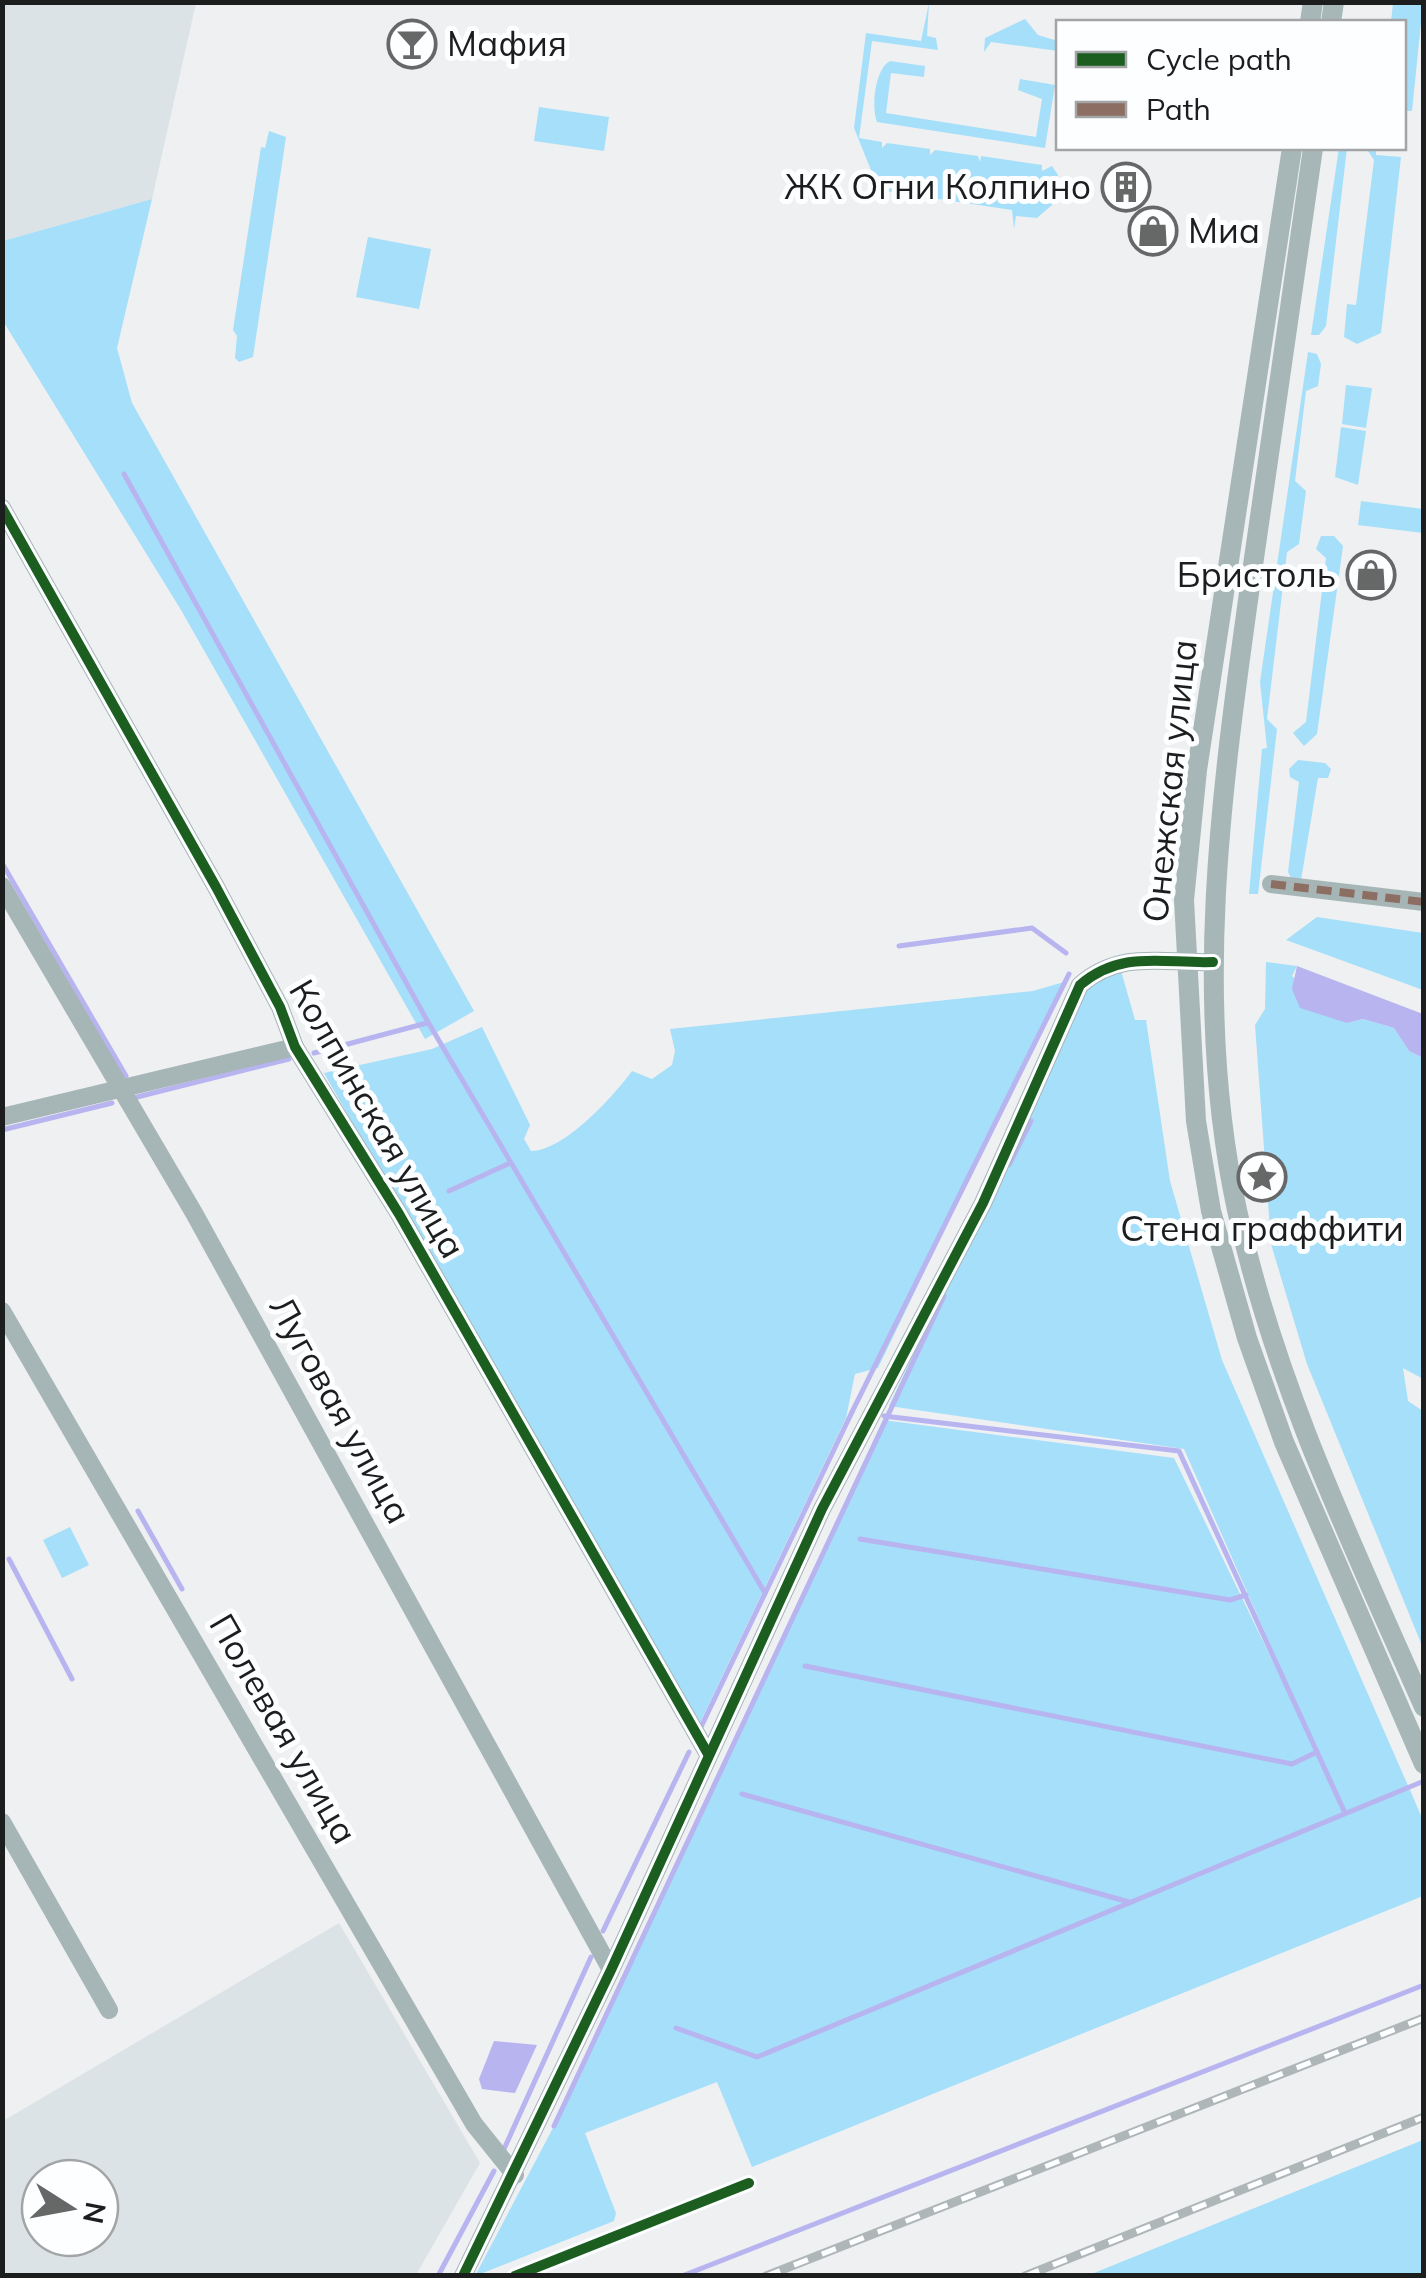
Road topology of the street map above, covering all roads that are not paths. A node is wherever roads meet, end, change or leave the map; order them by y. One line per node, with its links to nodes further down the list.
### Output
1 (1292, 150): 8 (main road, Онежская улица)
2 (1313, 150): 7 (main road, Онежская улица)
3 (2, 508): 9 (street, Колпинская улица)
4 (1271, 884): 6 (street)
5 (2, 886): 10 (street, Луговая улица)
6 (1424, 902)
7 (1212, 962): 8 (street); 13 (main road, Онежская улица)
8 (1185, 963): 14 (street); 15 (main road, Онежская улица)
9 (295, 1047): 10 (street); 14 (street, Колпинская улица)
10 (119, 1091): 11 (street); 17 (street, Луговая улица)
11 (2, 1117)
12 (2, 1311): 19 (street, Полевая улица)
13 (1424, 1707)
14 (708, 1754): 17 (street)
15 (1424, 1764)
16 (2, 1822): 18 (street)
17 (612, 1970): 19 (street)
18 (109, 2010)
19 (515, 2175): 20 (street)
20 (463, 2276)

